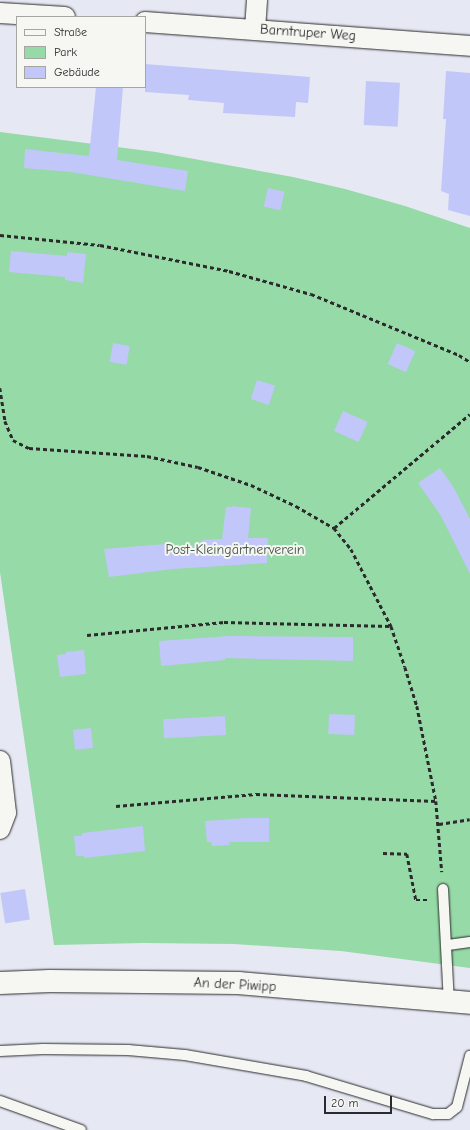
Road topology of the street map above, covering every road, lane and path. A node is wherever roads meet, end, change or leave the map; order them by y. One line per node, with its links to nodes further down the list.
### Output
1 (257, 0): 5 (street)
2 (0, 13): 3 (street)
3 (49, 16)
4 (146, 22): 5 (street, Barntruper Weg)
5 (255, 29): 6 (street, Barntruper Weg)
6 (470, 46)
7 (0, 235): 8 (path)
8 (470, 362)
9 (0, 388): 11 (path)
10 (470, 414): 11 (path)
11 (334, 528): 12 (path)
12 (391, 626): 13 (path); 15 (path)
13 (87, 635)
14 (0, 761): 19 (street)
15 (436, 802): 16 (path); 18 (path)
16 (116, 806)
17 (470, 819): 18 (path)
18 (439, 824): 21 (path)
19 (0, 830)
20 (383, 853): 22 (path)
21 (443, 889): 22 (lane)
22 (444, 900): 24 (lane)
23 (470, 942): 24 (lane)
24 (448, 945): 26 (lane)
25 (0, 983): 26 (street, An der Piwipp)
26 (460, 1003)
27 (0, 1051): 28 (lane)
28 (470, 1056)
29 (0, 1101): 30 (lane)
30 (81, 1130)

